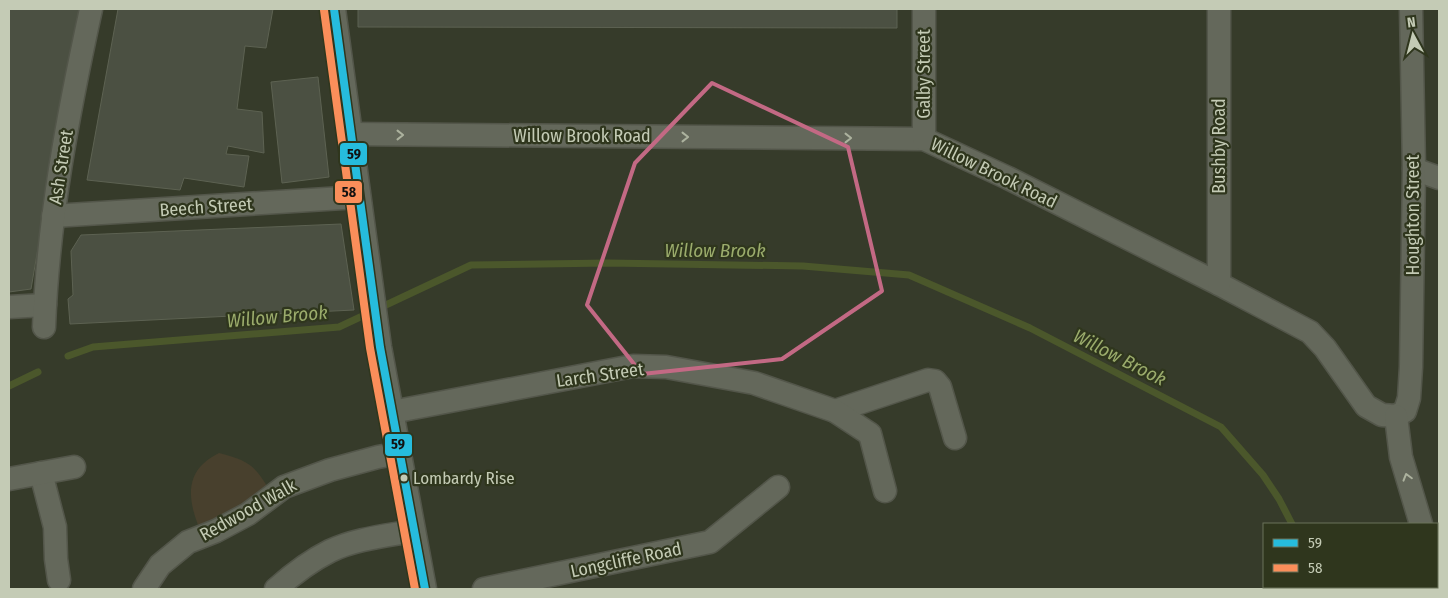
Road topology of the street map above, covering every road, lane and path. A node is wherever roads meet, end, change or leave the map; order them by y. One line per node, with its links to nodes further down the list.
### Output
1 (91, 9): 11 (street, Ash Street)
2 (334, 9): 6 (street)
3 (924, 9): 7 (street, Galby Street)
4 (1219, 9): 12 (street, Bushby Road)
5 (1411, 9): 8 (street, Houghton Street)
6 (351, 134): 7 (street, Willow Brook Road, one-way to 7); 10 (street)
7 (924, 139): 12 (street, Willow Brook Road)
8 (1414, 169): 9 (street); 16 (street, Houghton Street)
9 (1439, 178)
10 (360, 197): 11 (street, Beech Street); 15 (street)
11 (53, 216): 13 (street, Ash Street)
12 (1219, 284): 16 (street, Willow Brook Road)
13 (9, 307)
14 (835, 411): 15 (street, Larch Street); 17 (street); 23 (street, Larch Street)
15 (392, 412): 18 (street)
16 (1396, 416): 24 (street, one-way to 16)
17 (955, 438)
18 (400, 453): 25 (street); 27 (street, Redwood Walk)
19 (74, 467): 20 (street)
20 (41, 473): 21 (street); 26 (street)
21 (9, 479)
22 (778, 487): 30 (street, Longcliffe Road)
23 (885, 491)
24 (1421, 523)
25 (413, 531): 28 (street); 29 (street)
26 (60, 580)
27 (144, 589)
28 (276, 589)
29 (425, 589)
30 (484, 589)

